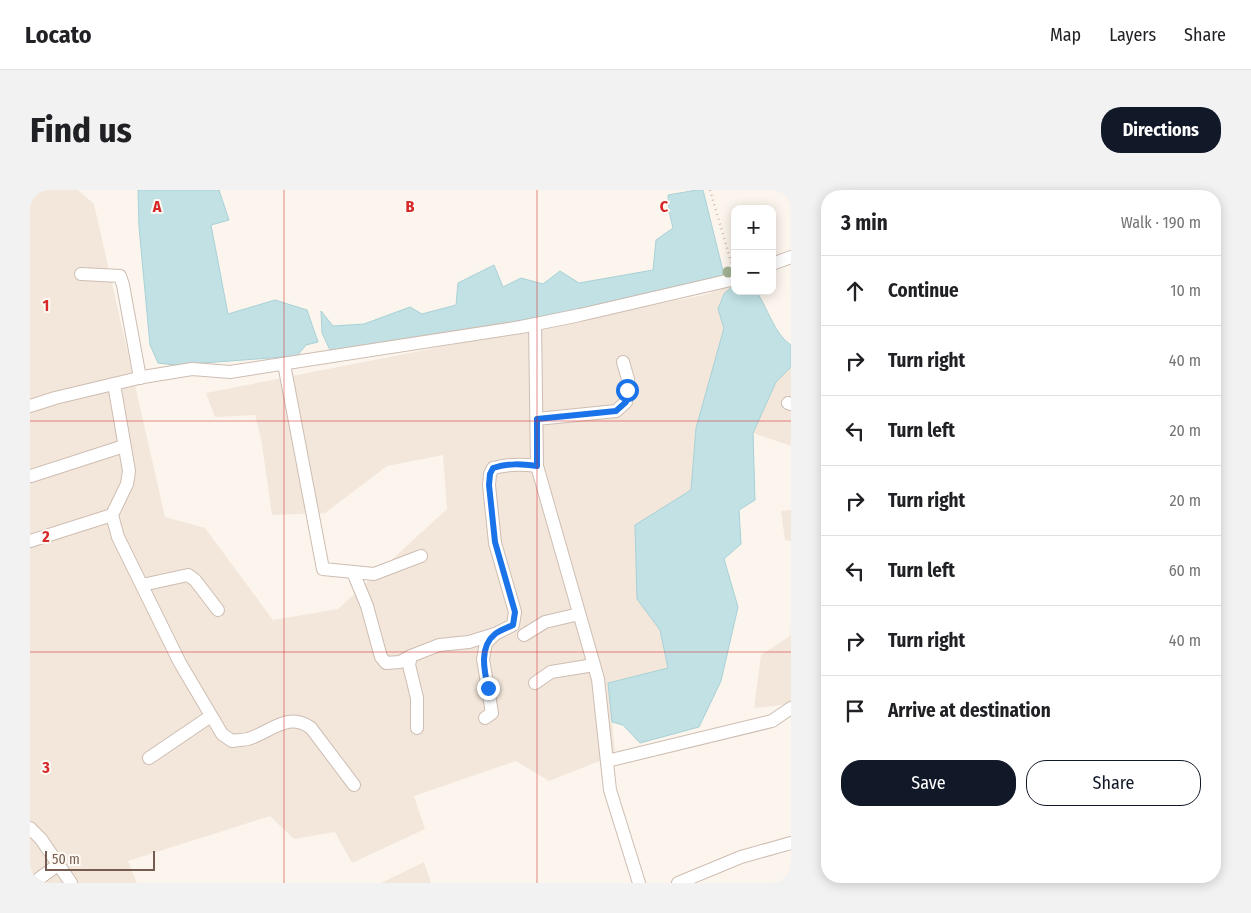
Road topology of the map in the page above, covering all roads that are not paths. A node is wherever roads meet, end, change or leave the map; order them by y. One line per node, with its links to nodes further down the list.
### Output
1 (791, 257): 2 (street)
2 (776, 263)
3 (80, 274): 8 (street)
4 (731, 279): 5 (street)
5 (535, 324): 7 (street); 11 (street)
6 (623, 362): 11 (street)
7 (284, 364): 8 (street); 18 (street)
8 (140, 378): 9 (street)
9 (114, 384): 10 (street); 12 (street)
10 (30, 406)
11 (537, 419): 13 (street)
12 (124, 446): 14 (street); 15 (street)
13 (537, 466): 21 (street); 22 (street)
14 (31, 476)
15 (112, 515): 16 (street); 19 (street)
16 (30, 541)
17 (421, 556): 18 (street)
18 (354, 572): 24 (street)
19 (142, 585): 20 (street); 28 (street)
20 (218, 610)
21 (580, 614): 23 (street); 25 (street)
22 (495, 634): 24 (street); 29 (street)
23 (524, 634)
24 (411, 656): 30 (street)
25 (594, 666): 26 (street); 32 (street)
26 (535, 683)
27 (791, 708): 32 (street)
28 (211, 716): 31 (street); 33 (street)
29 (485, 718)
30 (417, 728)
31 (149, 758)
32 (607, 762): 39 (street)
33 (354, 785)
34 (30, 828): 36 (street)
35 (791, 843): 40 (street)
36 (59, 864): 37 (street); 38 (street)
37 (33, 883)
38 (72, 883)
39 (639, 883)
40 (678, 883)

